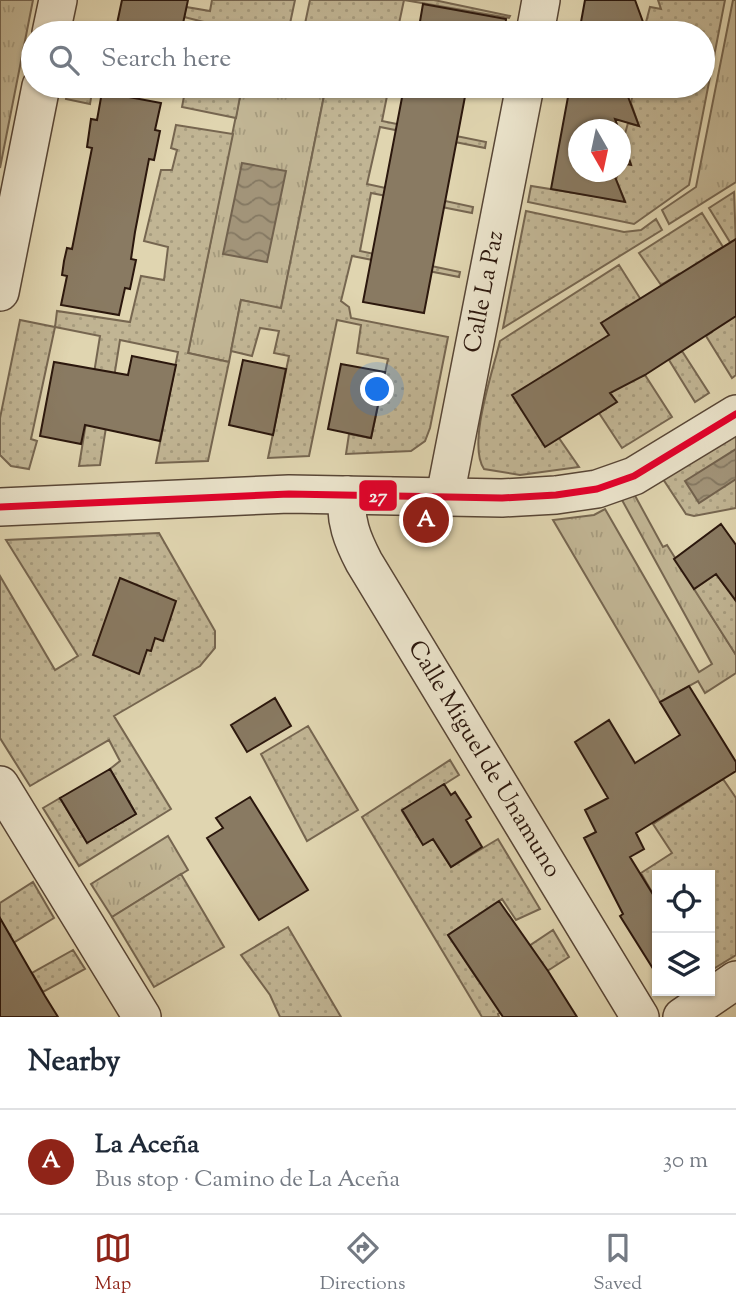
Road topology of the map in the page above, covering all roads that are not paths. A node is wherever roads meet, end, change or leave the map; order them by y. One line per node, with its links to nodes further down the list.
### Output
1 (58, 0): 3 (street)
2 (541, 0): 4 (street)
3 (54, 21)
4 (537, 21)
5 (39, 98): 7 (street)
6 (523, 98): 10 (street, Calle La Paz)
7 (0, 292)
8 (736, 414): 10 (street)
9 (347, 495): 10 (street); 11 (street); 15 (street, Calle Miguel de Unamuno)
10 (445, 496)
11 (0, 507)
12 (0, 785): 14 (street)
13 (736, 980): 16 (street)
14 (142, 1017)
15 (639, 1017)
16 (682, 1017)

